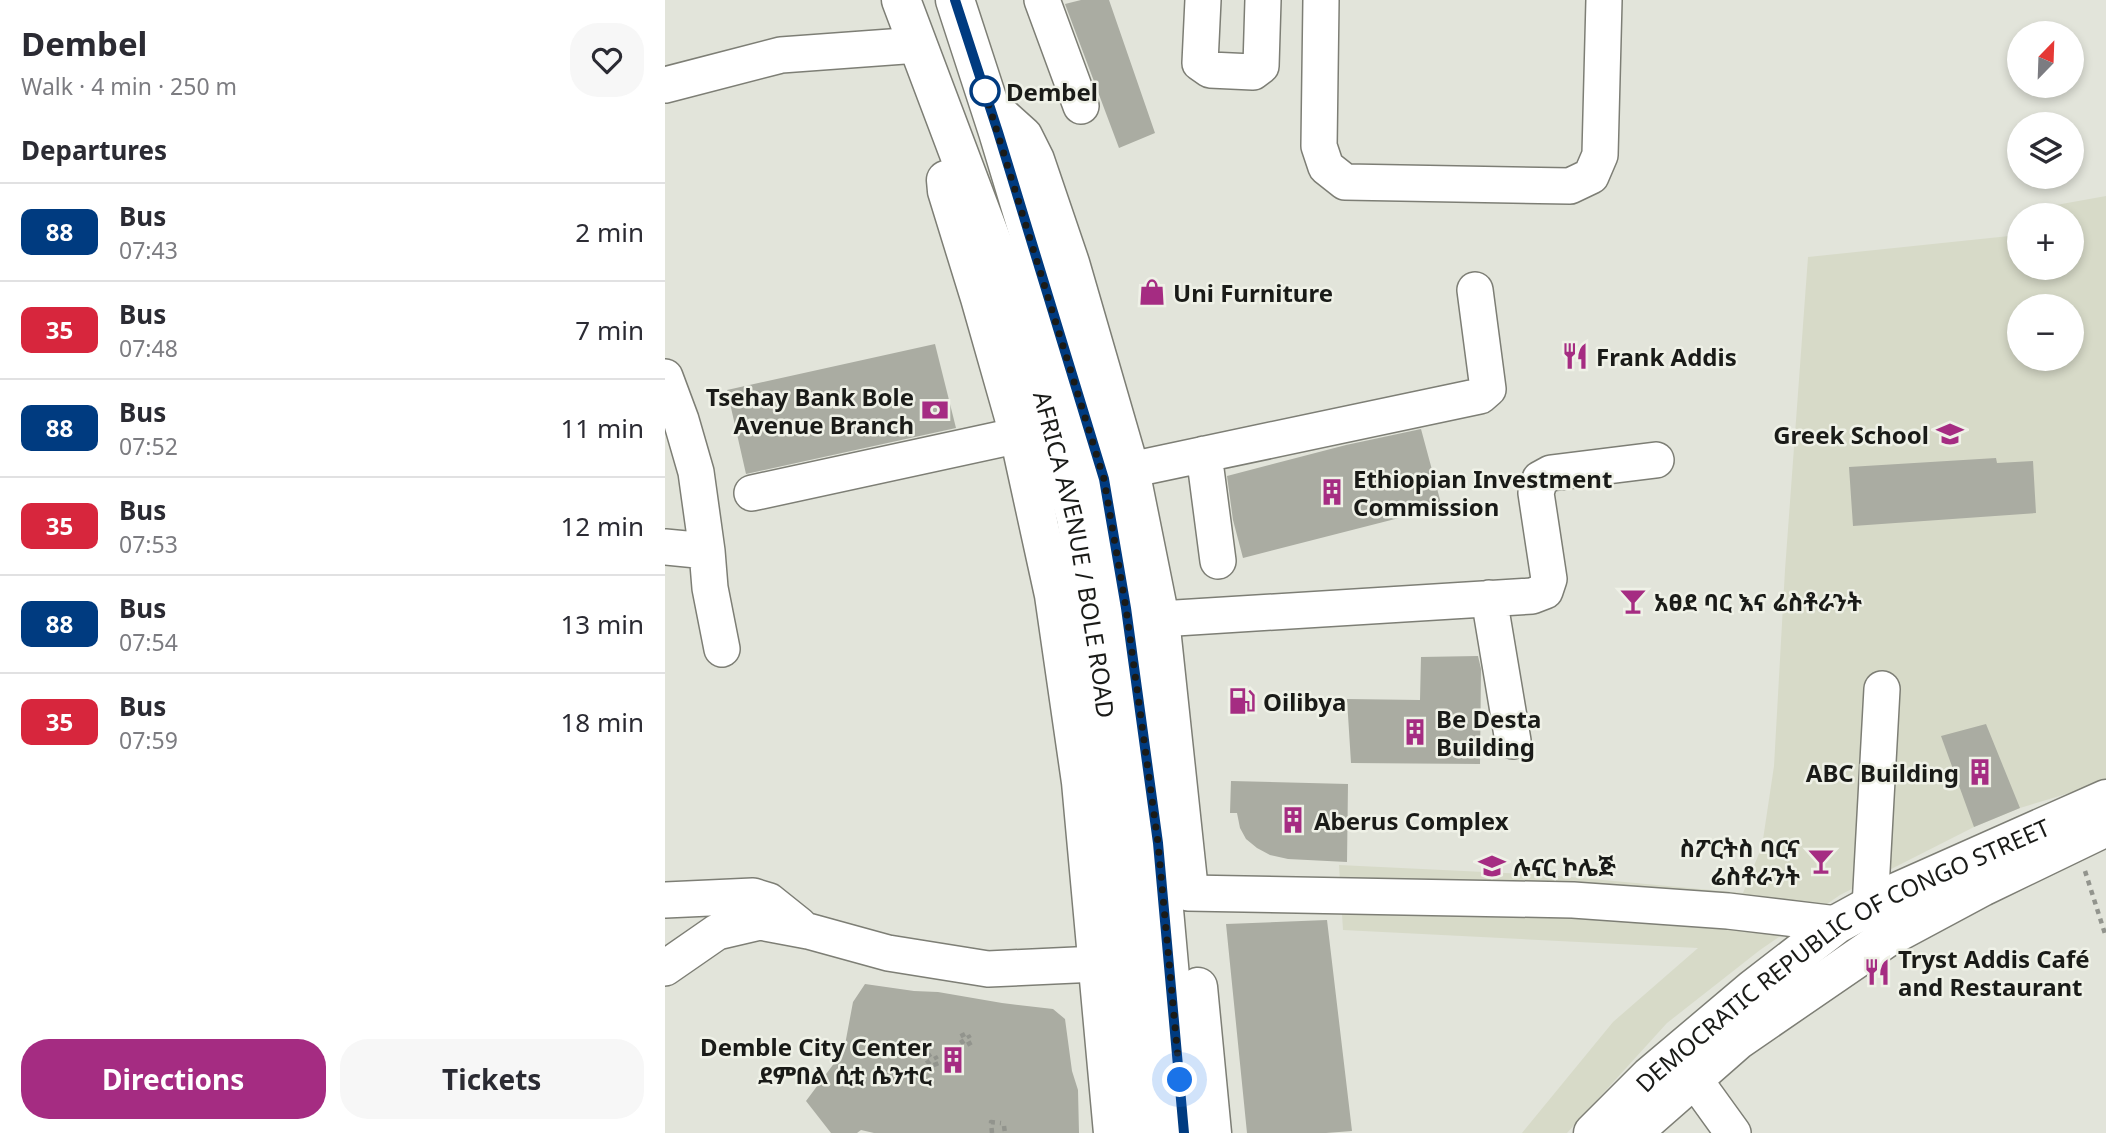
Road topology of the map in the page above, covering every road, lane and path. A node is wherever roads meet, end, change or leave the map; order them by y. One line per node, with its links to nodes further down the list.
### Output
1 (901, 0): 8 (main road, AFRICA AVENUE / BOLE ROAD)
2 (955, 0): 11 (main road, AFRICA AVENUE / BOLE ROAD)
3 (1042, 0): 10 (street)
4 (1203, 0): 5 (street)
5 (1263, 0)
6 (1321, 0): 7 (street)
7 (1604, 0)
8 (918, 45): 9 (street); 12 (main road, AFRICA AVENUE / BOLE ROAD)
9 (665, 85)
10 (1081, 106)
11 (991, 108): 18 (main road); 43 (main road, AFRICA AVENUE / BOLE ROAD)
12 (949, 126): 15 (main road); 42 (main road, AFRICA AVENUE / BOLE ROAD)
13 (1475, 290): 16 (street)
14 (665, 377): 21 (street)
15 (1019, 435): 19 (street); 36 (main road)
16 (1204, 454): 18 (street); 22 (street)
17 (1657, 460): 23 (street)
18 (1130, 470): 24 (main road)
19 (752, 493)
20 (665, 547): 21 (street)
21 (707, 551): 25 (street)
22 (1218, 561)
23 (1489, 598): 24 (street); 27 (street)
24 (1160, 620): 30 (main road)
25 (722, 649)
26 (1882, 689): 32 (street)
27 (1513, 741)
28 (2106, 799): 32 (main road, DEMOCRATIC REPUBLIC OF CONGO STREET)
29 (2091, 834): 32 (main road, DEMOCRATIC REPUBLIC OF CONGO STREET); 35 (path)
30 (1188, 894): 33 (street); 44 (main road)
31 (665, 900): 34 (street)
32 (1878, 923): 33 (main road, DEMOCRATIC REPUBLIC OF CONGO STREET); 38 (main road, DEMOCRATIC REPUBLIC OF CONGO STREET)
33 (1837, 924): 45 (main road, DEMOCRATIC REPUBLIC OF CONGO STREET)
34 (808, 931): 36 (street); 37 (street)
35 (2106, 937)
36 (1097, 964): 41 (main road)
37 (665, 968)
38 (1694, 1079): 46 (main road, DEMOCRATIC REPUBLIC OF CONGO STREET); 47 (street)
39 (992, 1133): 40 (path)
40 (1005, 1133)
41 (1113, 1133)
42 (1149, 1133)
43 (1184, 1133)
44 (1212, 1133)
45 (1594, 1133)
46 (1632, 1133)
47 (1733, 1133)

